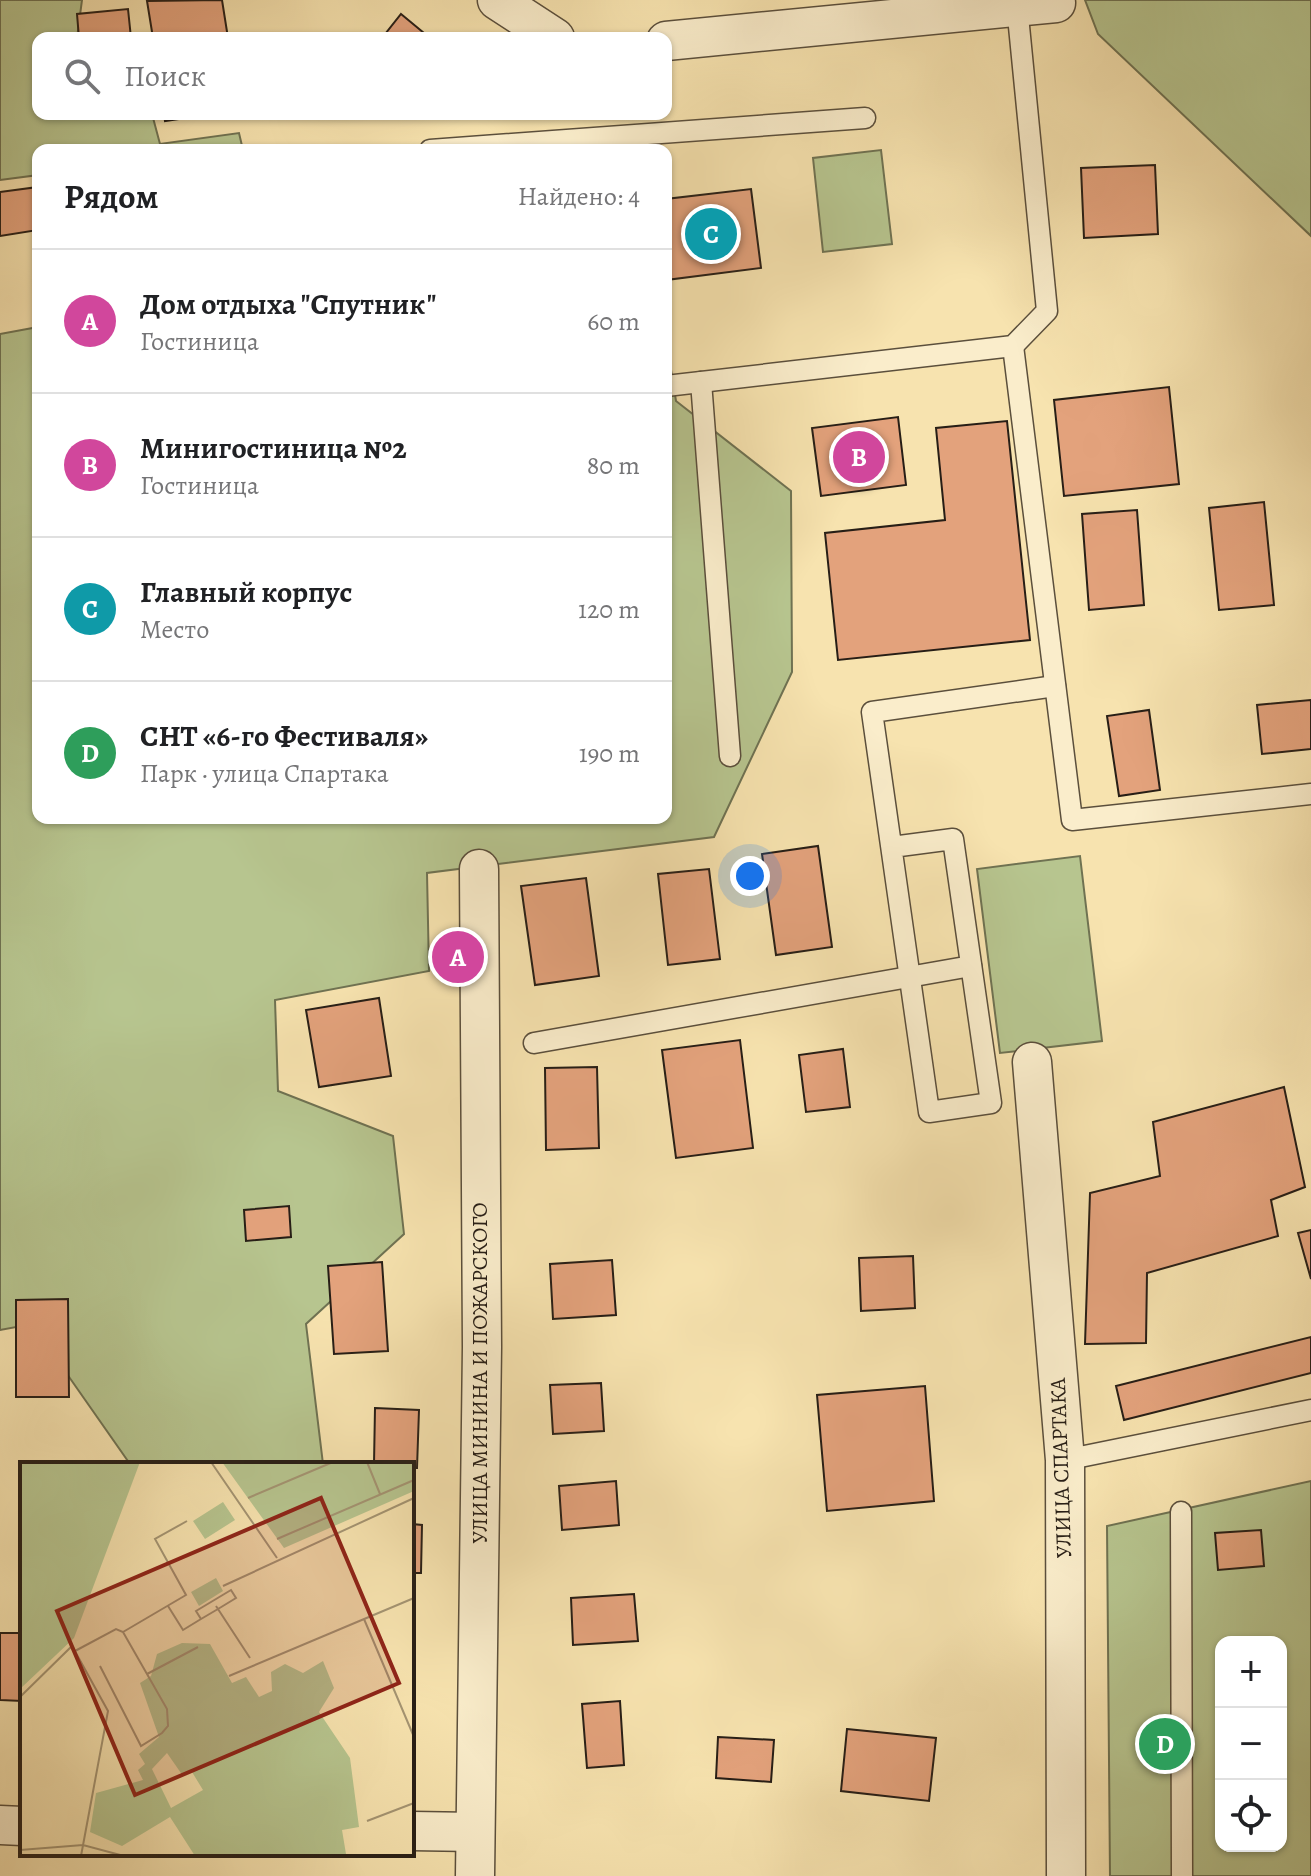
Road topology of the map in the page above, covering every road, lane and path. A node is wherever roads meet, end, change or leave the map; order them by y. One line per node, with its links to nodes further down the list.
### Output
1 (497, 0): 4 (street)
2 (1056, 1): 3 (street)
3 (1017, 6): 5 (street); 8 (lane)
4 (546, 32)
5 (672, 40)
6 (865, 118): 7 (lane)
7 (512, 144)
8 (1013, 346): 9 (lane); 11 (lane)
9 (701, 382): 10 (lane); 12 (lane)
10 (672, 385)
11 (1055, 686): 13 (lane); 14 (lane)
12 (730, 756)
13 (1311, 794)
14 (892, 847): 16 (lane); 17 (lane)
15 (479, 869): 26 (street, УЛИЦА МИНИНА И ПОЖАРСКОГО)
16 (971, 966): 17 (lane); 17 (lane)
17 (910, 977): 18 (lane)
18 (534, 1043)
19 (1032, 1062): 21 (street, УЛИЦА СПАРТАКА)
20 (1311, 1410): 21 (lane)
21 (1065, 1460): 28 (street, УЛИЦА СПАРТАКА)
22 (1181, 1512): 29 (lane)
23 (0, 1825): 24 (street)
24 (20, 1826)
25 (414, 1831): 26 (street)
26 (475, 1832): 27 (street, УЛИЦА МИНИНА И ПОЖАРСКОГО)
27 (475, 1876)
28 (1066, 1876)
29 (1182, 1876)

